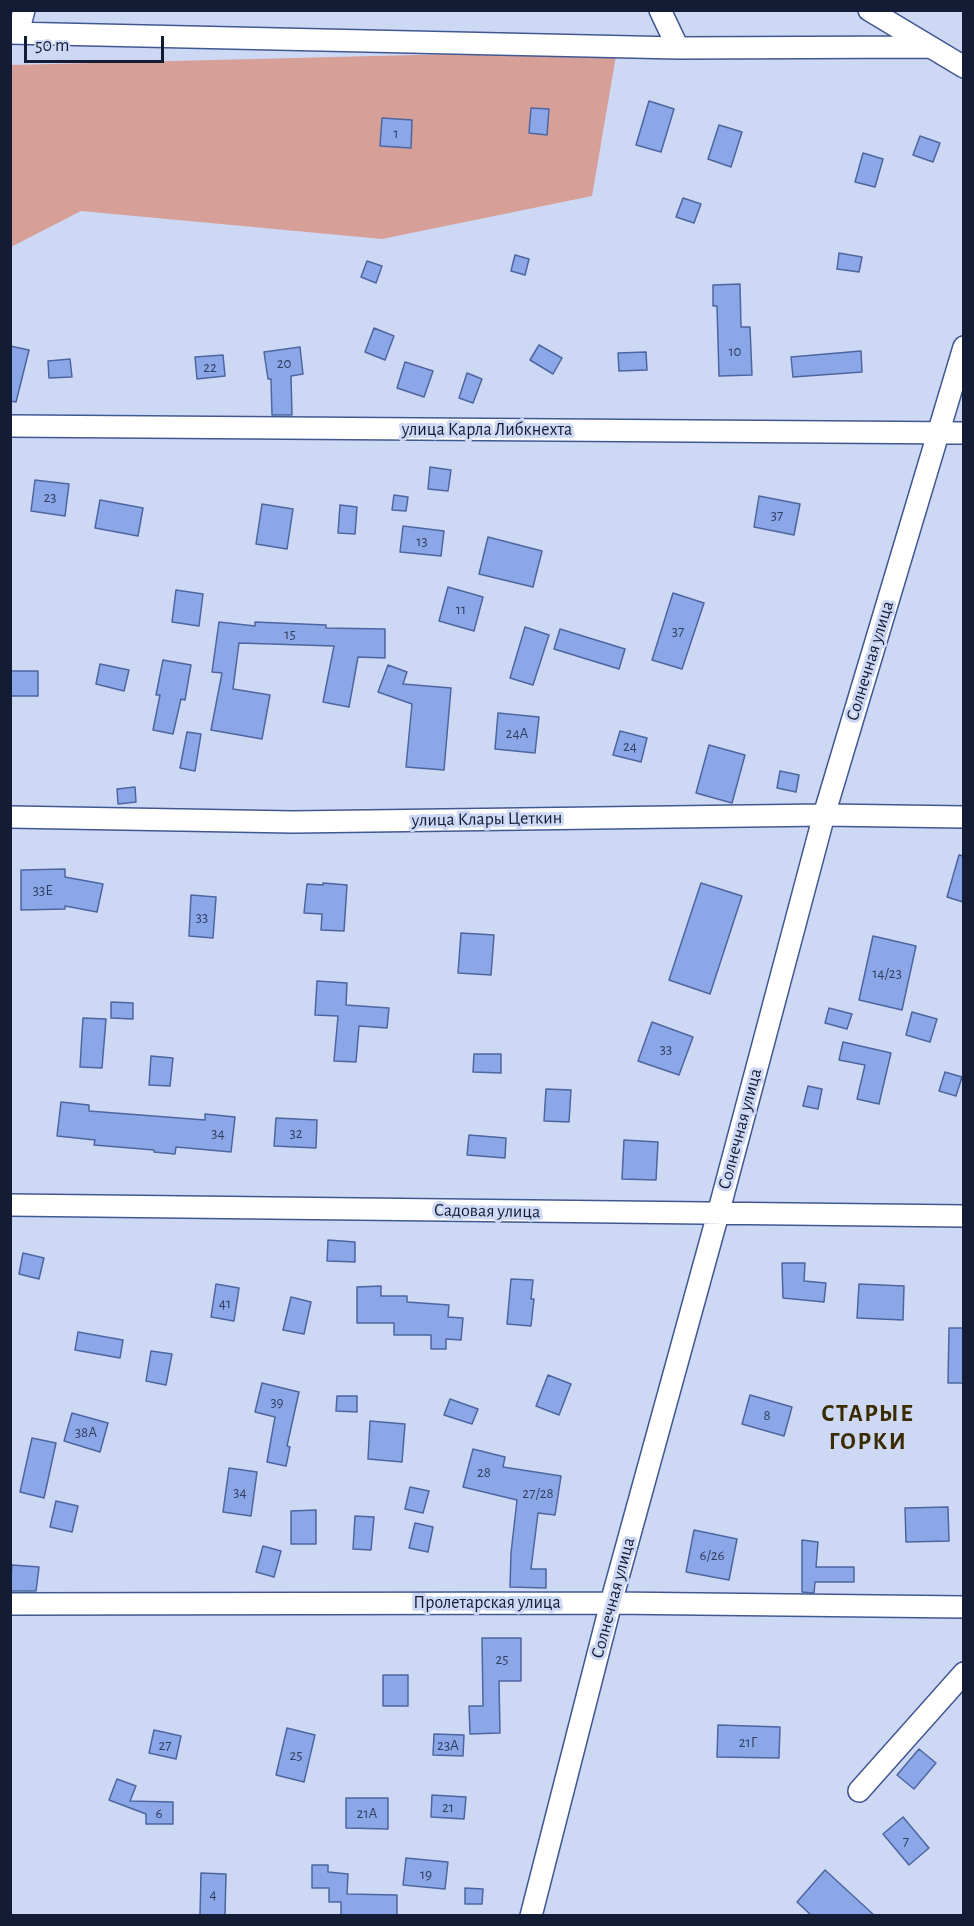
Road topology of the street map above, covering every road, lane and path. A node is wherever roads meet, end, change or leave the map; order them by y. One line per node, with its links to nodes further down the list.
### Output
1 (24, 10): 4 (street)
2 (660, 10): 6 (street)
3 (869, 10): 5 (street)
4 (14, 33): 6 (street)
5 (930, 47): 6 (street); 7 (street)
6 (678, 48)
7 (963, 67)
8 (963, 347): 10 (street, Солнечная улица)
9 (10, 426): 10 (street, улица Карла Либкнехта)
10 (938, 433): 11 (street, улица Карла Либкнехта); 12 (street, Солнечная улица)
11 (963, 433)
12 (824, 815): 13 (street, улица Клары Цеткин); 14 (street, улица Клары Цеткин); 16 (street, Солнечная улица)
13 (10, 817)
14 (963, 817)
15 (10, 1205): 16 (street, Садовая улица)
16 (718, 1214): 17 (street, Садовая улица); 18 (street, Солнечная улица)
17 (963, 1216)
18 (611, 1603): 19 (street, Пролетарская улица); 20 (street, Пролетарская улица); 23 (street, Солнечная улица)
19 (10, 1604)
20 (963, 1607)
21 (963, 1672): 22 (street)
22 (860, 1791)
23 (531, 1916)

